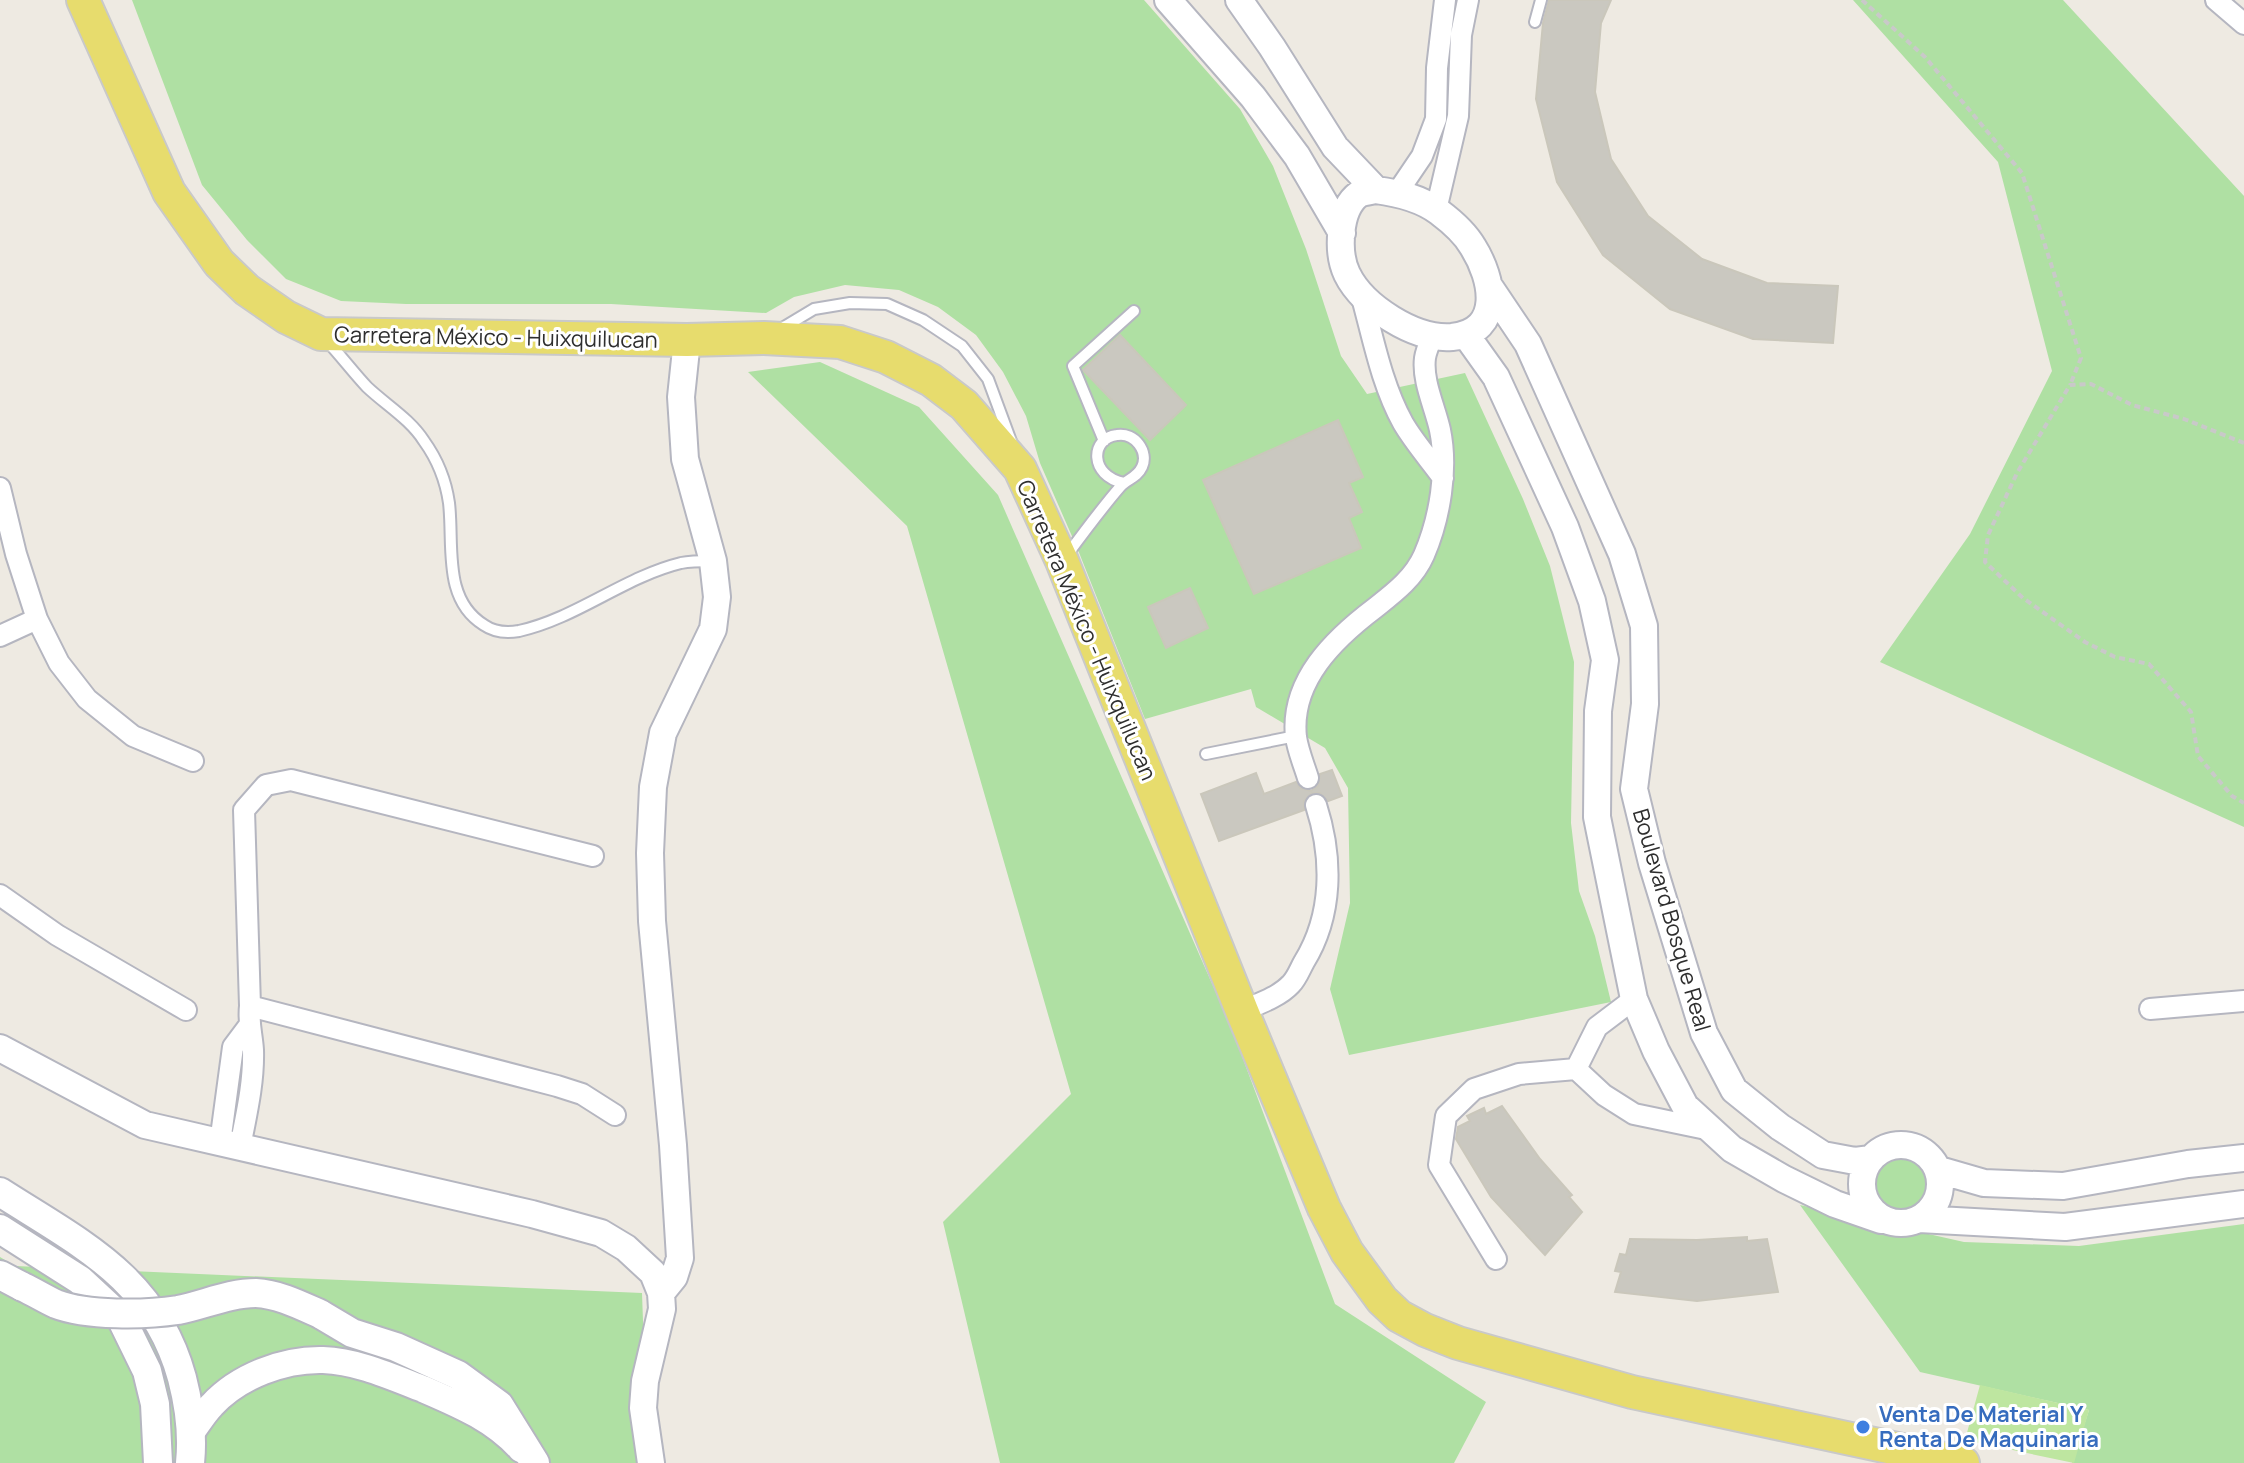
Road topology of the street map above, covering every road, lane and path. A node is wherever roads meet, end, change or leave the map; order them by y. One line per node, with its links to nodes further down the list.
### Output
1 (83, 0): 17 (main road, Carretera México - Huixquilucan)
2 (1168, 0): 13 (street)
3 (1239, 0): 11 (street)
4 (1445, 0): 11 (street)
5 (1468, 0): 12 (street)
6 (1541, 0): 9 (lane)
7 (1862, 0): 22 (path)
8 (2216, 0): 10 (street)
9 (1535, 22)
10 (2244, 24)
11 (1386, 192): 12 (street); 13 (street)
12 (1436, 210): 14 (street)
13 (1342, 233): 15 (street)
14 (1489, 286): 19 (street); 53 (street, Boulevard Bosque Real)
15 (1361, 293): 18 (street); 26 (street)
16 (1134, 311): 23 (lane)
17 (321, 334): 21 (main road, Carretera México - Huixquilucan); 29 (lane)
18 (1433, 335): 19 (street); 26 (street)
19 (1466, 335): 41 (street, Boulevard Bosque Real)
20 (764, 338): 21 (main road, Carretera México - Huixquilucan); 25 (main road, Carretera México - Huixquilucan); 25 (lane)
21 (687, 340): 29 (street)
22 (2070, 385): 24 (path); 37 (path)
23 (1104, 441): 27 (lane); 27 (lane)
24 (2244, 443)
25 (1020, 469): 30 (main road, Carretera México - Huixquilucan)
26 (1443, 478): 33 (street)
27 (1124, 483): 30 (lane)
28 (0, 488): 31 (street)
29 (713, 561): 62 (street)
30 (1062, 561): 46 (main road, Carretera México - Huixquilucan)
31 (37, 619): 32 (street); 35 (street)
32 (0, 636)
33 (1296, 736): 34 (lane); 36 (street)
34 (1206, 754)
35 (193, 761)
36 (1308, 778)
37 (2244, 803)
38 (1316, 805): 46 (street)
39 (593, 856): 43 (street)
40 (0, 895): 45 (street)
41 (1634, 999): 48 (street); 50 (street, Boulevard Bosque Real)
42 (2244, 1001): 44 (street)
43 (250, 1006): 49 (street); 51 (street)
44 (2150, 1009)
45 (186, 1010)
46 (1242, 1011): 64 (main road, Carretera México - Huixquilucan)
47 (0, 1048): 51 (street)
48 (1576, 1069): 50 (street); 60 (street)
49 (615, 1115)
50 (1711, 1130): 58 (street, Boulevard Bosque Real)
51 (230, 1145): 62 (street)
52 (2244, 1158): 54 (street)
53 (1871, 1159): 54 (street); 58 (street)
54 (1939, 1170): 57 (street)
55 (0, 1192): 63 (main road)
56 (2244, 1204): 57 (street)
57 (1919, 1219): 58 (street)
58 (1881, 1220)
59 (0, 1229): 65 (main road)
60 (1496, 1259)
61 (12, 1281): 67 (main road, bridge)
62 (661, 1293): 68 (street)
63 (190, 1434): 66 (main road); 67 (street)
64 (1945, 1461)
65 (158, 1463)
66 (190, 1463)
67 (534, 1463)
68 (651, 1463)

